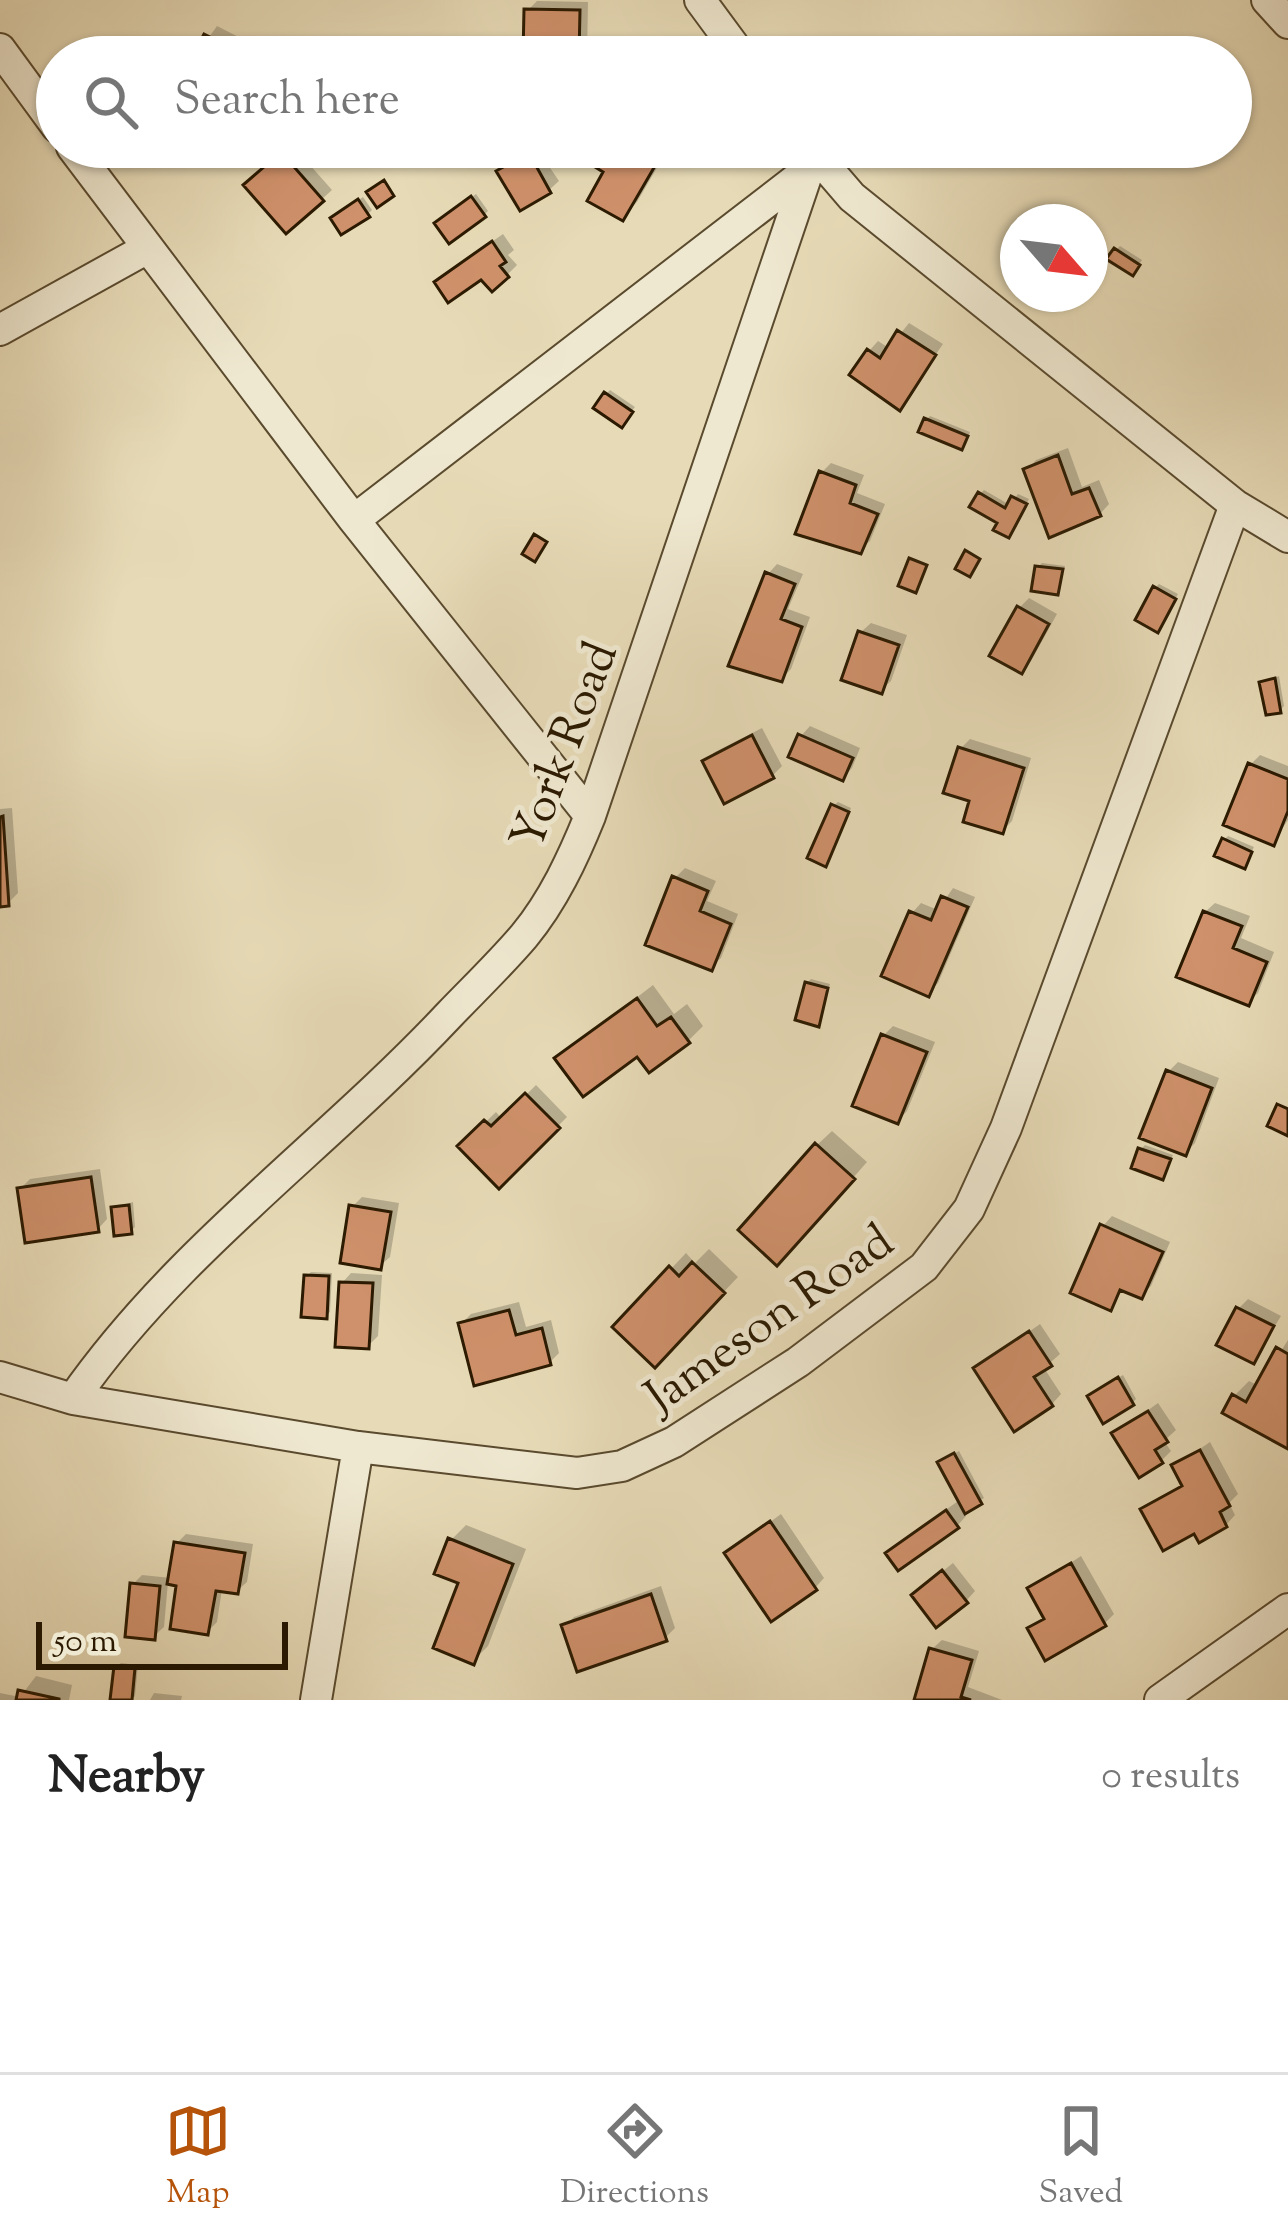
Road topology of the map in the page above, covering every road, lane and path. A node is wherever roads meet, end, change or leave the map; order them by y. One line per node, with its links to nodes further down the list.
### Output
1 (700, 0): 4 (street)
2 (1267, 0): 3 (street)
3 (1288, 23)
4 (727, 36)
5 (0, 49): 6 (street)
6 (36, 98)
7 (87, 168): 11 (street)
8 (806, 168): 14 (street)
9 (812, 168): 16 (street, York Road)
10 (821, 168): 13 (street)
11 (146, 249): 12 (street); 14 (street)
12 (0, 330)
13 (1235, 505): 15 (street); 19 (street, Jameson Road)
14 (354, 520): 16 (street)
15 (1288, 537)
16 (590, 816): 18 (street, York Road)
17 (0, 1378): 18 (street, Jameson Road)
18 (73, 1399): 19 (street, Jameson Road)
19 (358, 1448): 21 (street)
20 (1288, 1609): 22 (street)
21 (316, 1700)
22 (1160, 1700)

